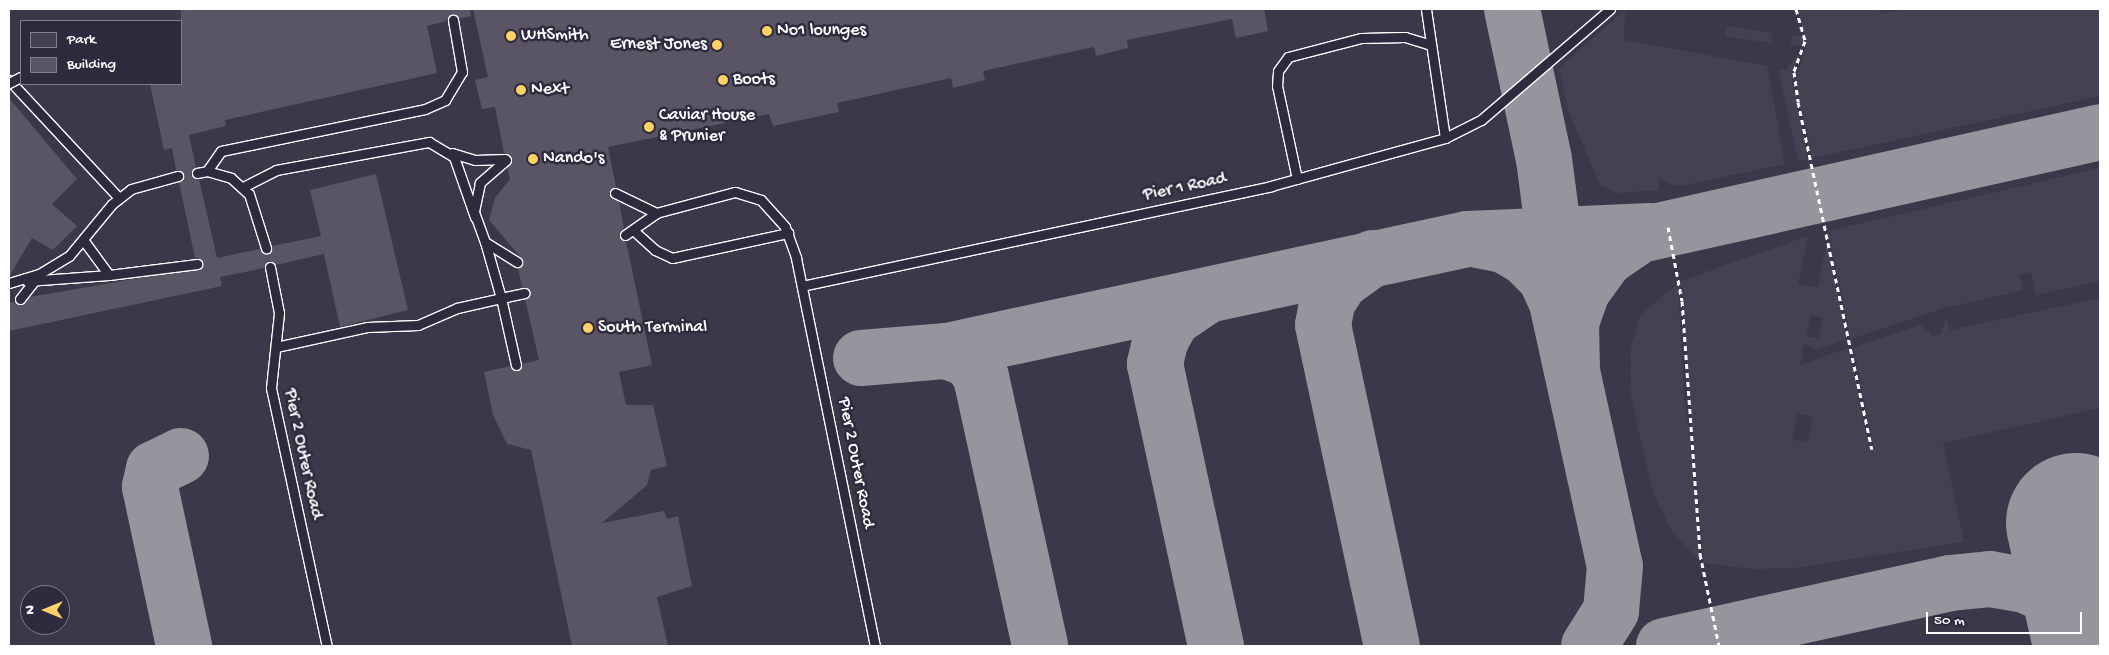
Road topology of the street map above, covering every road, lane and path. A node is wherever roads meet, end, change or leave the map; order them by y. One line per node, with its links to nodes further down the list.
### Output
1 (1426, 9): 5 (lane)
2 (1610, 9): 7 (lane, Pier 1 Road)
3 (1796, 9): 33 (path)
4 (453, 20): 11 (lane)
5 (1431, 45): 7 (lane); 10 (lane)
6 (9, 81): 13 (lane)
7 (1445, 138): 10 (lane, Pier 1 Road)
8 (450, 152): 11 (lane); 15 (lane); 15 (lane)
9 (178, 176): 13 (lane)
10 (1297, 180): 27 (lane, Pier 1 Road)
11 (243, 187): 20 (lane)
12 (615, 193): 14 (lane)
13 (119, 198): 18 (lane)
14 (656, 213): 17 (lane); 17 (lane)
15 (475, 217): 19 (lane)
16 (1668, 227): 36 (path)
17 (788, 233): 27 (lane, Pier 2 Outer Road)
18 (84, 241): 24 (lane); 26 (lane)
19 (485, 242): 21 (lane); 29 (lane)
20 (266, 248)
21 (517, 262)
22 (196, 264): 24 (lane)
23 (270, 267): 31 (lane, Pier 2 Outer Road)
24 (109, 275): 25 (lane)
25 (34, 281): 26 (lane); 30 (lane)
26 (10, 283)
27 (802, 286): 35 (lane, Pier 2 Outer Road)
28 (524, 293): 29 (lane)
29 (501, 298): 31 (lane); 32 (lane)
30 (20, 299)
31 (276, 347): 34 (lane, Pier 2 Outer Road)
32 (516, 365)
33 (1872, 450)
34 (326, 646)
35 (875, 646)
36 (1719, 646)

